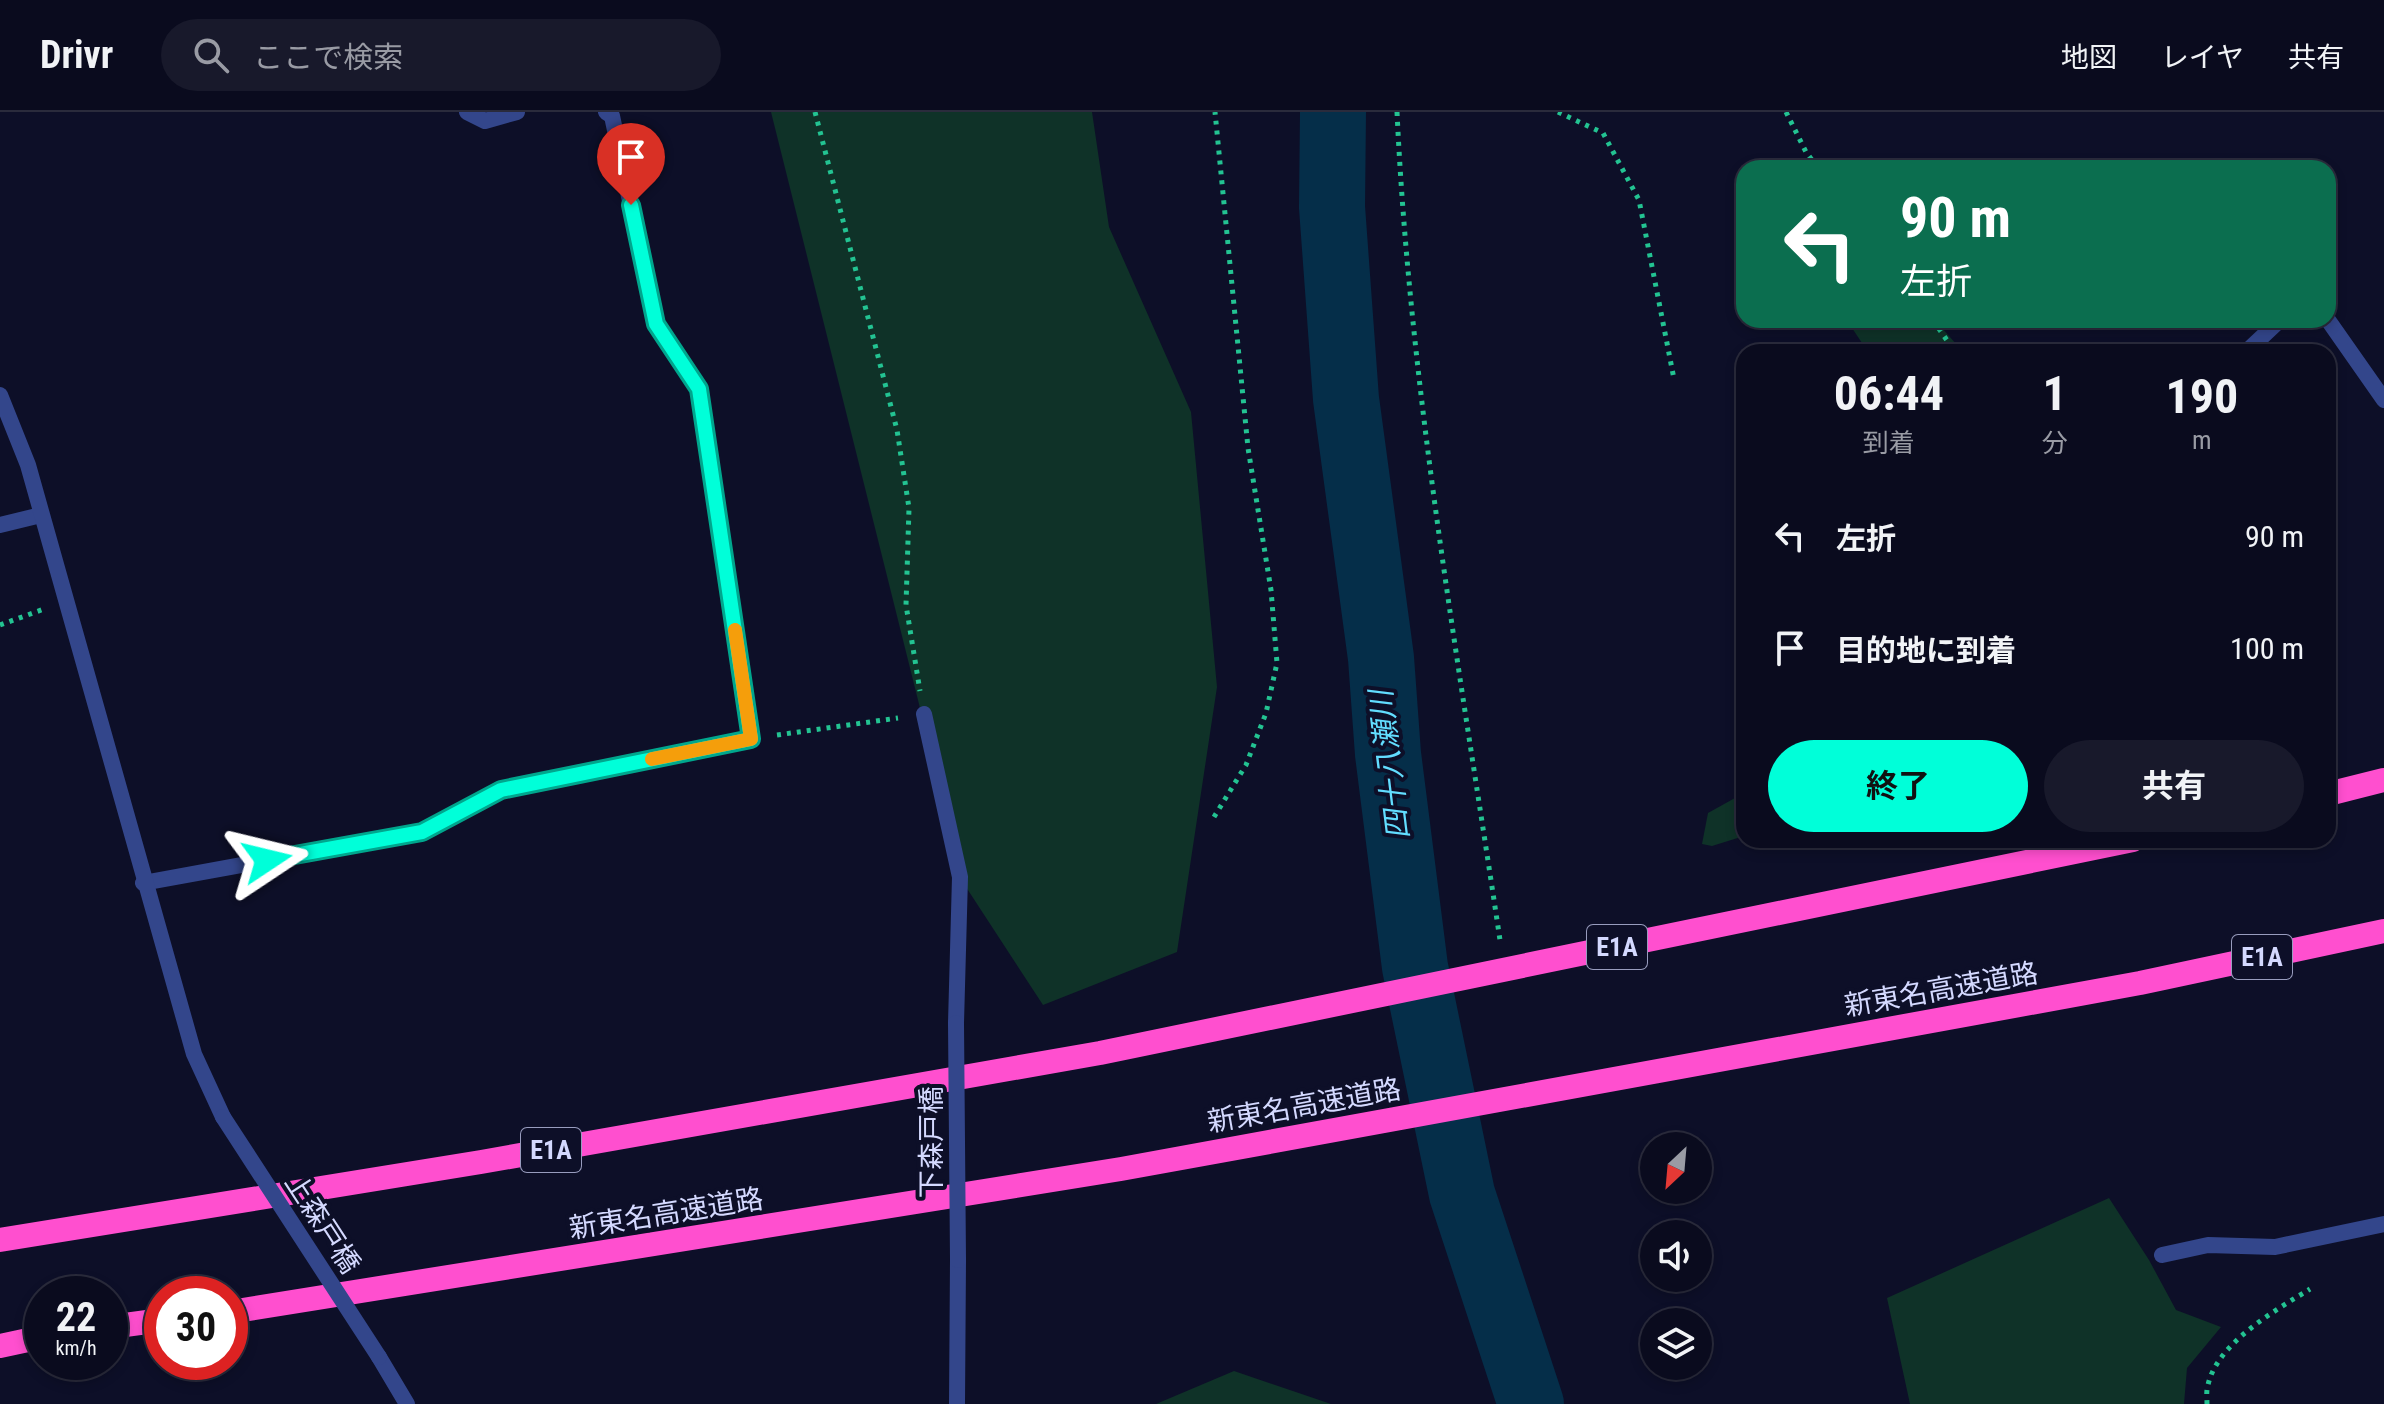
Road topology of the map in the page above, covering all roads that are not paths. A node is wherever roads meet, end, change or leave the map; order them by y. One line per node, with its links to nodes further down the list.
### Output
1 (467, 112): 2 (street)
2 (517, 112)
3 (606, 112): 15 (street)
4 (2272, 328): 6 (street)
5 (2334, 328): 8 (street)
6 (2254, 344)
7 (0, 395): 9 (street, 上森戸橋)
8 (2384, 400)
9 (41, 515): 10 (street); 15 (street, 上森戸橋)
10 (0, 525)
11 (924, 714): 26 (street, 下森戸橋, bridge)
12 (2384, 780): 13 (highway)
13 (2336, 792)
14 (2094, 848): 18 (highway, E1A)
15 (143, 883): 25 (street, 上森戸橋, bridge)
16 (2384, 931): 20 (highway, 新東名高速道路 / E1A)
17 (2384, 1224): 19 (street)
18 (0, 1240)
19 (2162, 1255)
20 (248, 1309)
21 (24, 1337): 22 (highway)
22 (0, 1339)
23 (24, 1340): 24 (highway)
24 (0, 1346)
25 (407, 1404)
26 (957, 1404)

